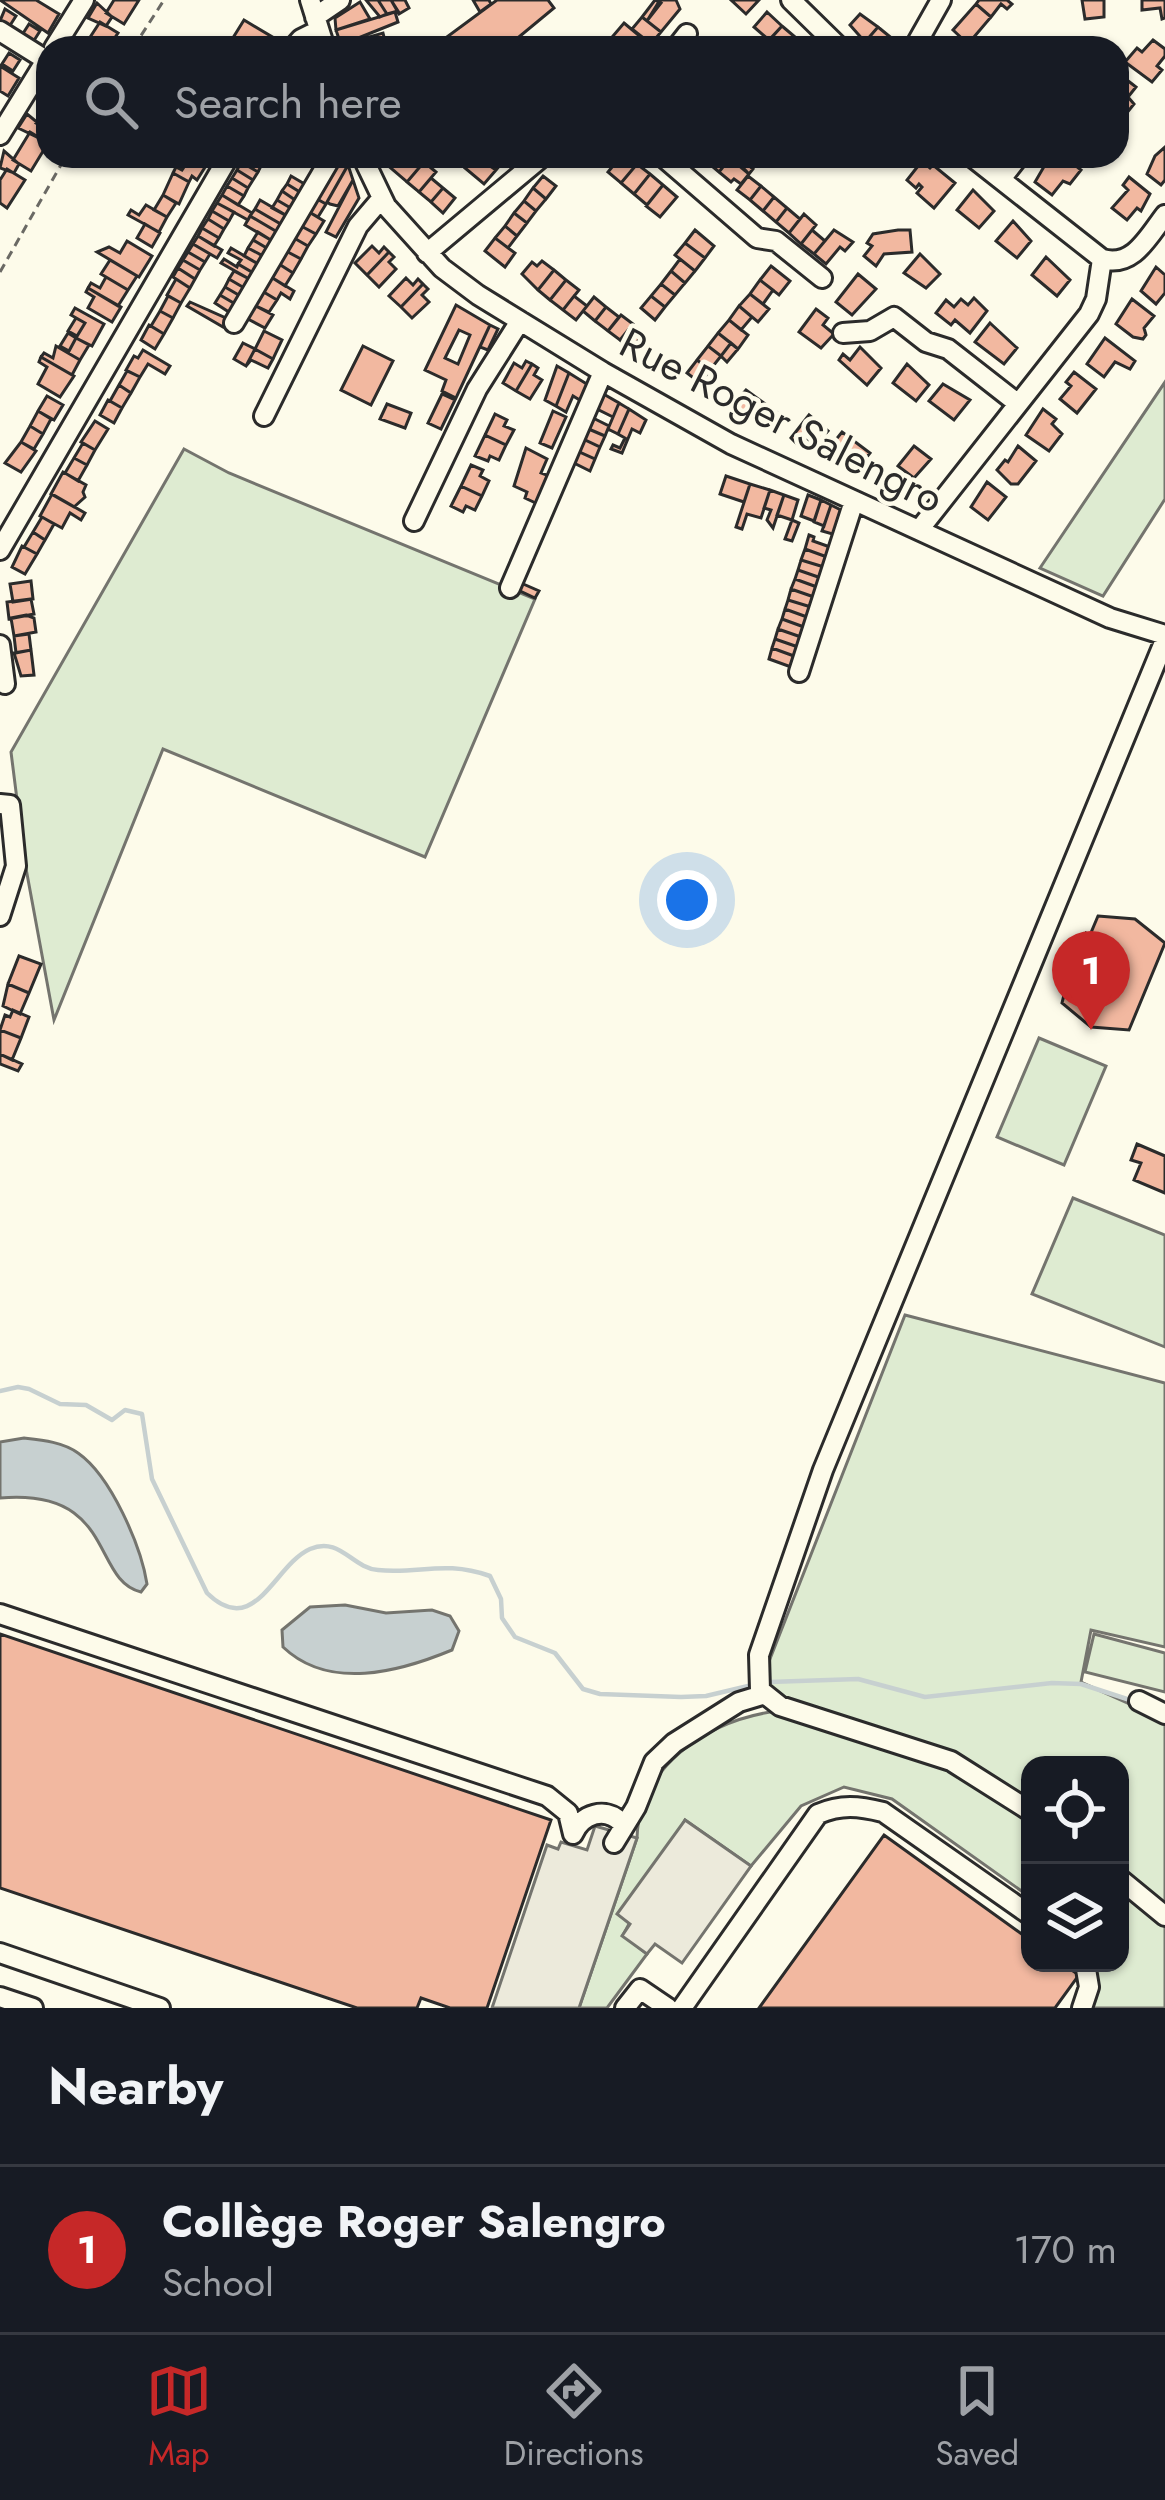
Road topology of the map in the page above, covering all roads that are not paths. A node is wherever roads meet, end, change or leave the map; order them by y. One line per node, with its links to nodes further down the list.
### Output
1 (84, 0): 7 (street)
2 (340, 0): 5 (street)
3 (791, 0): 8 (street)
4 (941, 0): 9 (street)
5 (317, 24)
6 (0, 32): 10 (street)
7 (61, 36)
8 (828, 36)
9 (921, 36)
10 (36, 49)
11 (36, 76): 12 (street)
12 (0, 134)
13 (222, 168): 33 (street)
14 (325, 168): 27 (street)
15 (367, 168): 21 (street, Rue Roger Salengro)
16 (529, 168): 23 (street)
17 (676, 168): 25 (street)
18 (986, 168): 20 (street)
19 (1009, 168): 20 (street)
20 (1000, 179): 24 (street)
21 (381, 199): 23 (street, Rue Roger Salengro); 31 (street)
22 (1165, 215): 24 (street)
23 (427, 253): 26 (street, Rue Roger Salengro)
24 (1102, 260): 30 (street)
25 (822, 278)
26 (520, 321): 29 (street, Rue Roger Salengro); 34 (street)
27 (234, 323)
28 (843, 334): 30 (street)
29 (603, 372): 32 (street, Rue Roger Salengro); 37 (street)
30 (1017, 403): 35 (street)
31 (264, 416)
32 (854, 501): 35 (street, Rue Roger Salengro); 40 (street)
33 (8, 514): 36 (street)
34 (414, 521)
35 (919, 530): 38 (street, Rue Roger Salengro)
36 (0, 550)
37 (510, 588)
38 (1165, 637): 45 (street)
39 (0, 645): 41 (street)
40 (799, 672)
41 (5, 684)
42 (5, 805): 43 (street)
43 (0, 916)
44 (0, 1614): 49 (street)
45 (760, 1686): 48 (street); 49 (street)
46 (1139, 1700): 47 (street)
47 (1165, 1714)
48 (1021, 1805)
49 (622, 1823): 50 (street)
50 (614, 1843)
51 (1129, 1886): 53 (street)
52 (1021, 1909): 61 (street)
53 (1165, 1916)
54 (0, 1953): 58 (street)
55 (1087, 1972): 62 (street)
56 (0, 1997): 57 (street)
57 (33, 2008)
58 (160, 2008)
59 (625, 2008): 60 (street)
60 (668, 2008)
61 (682, 2008)
62 (1082, 2008)

